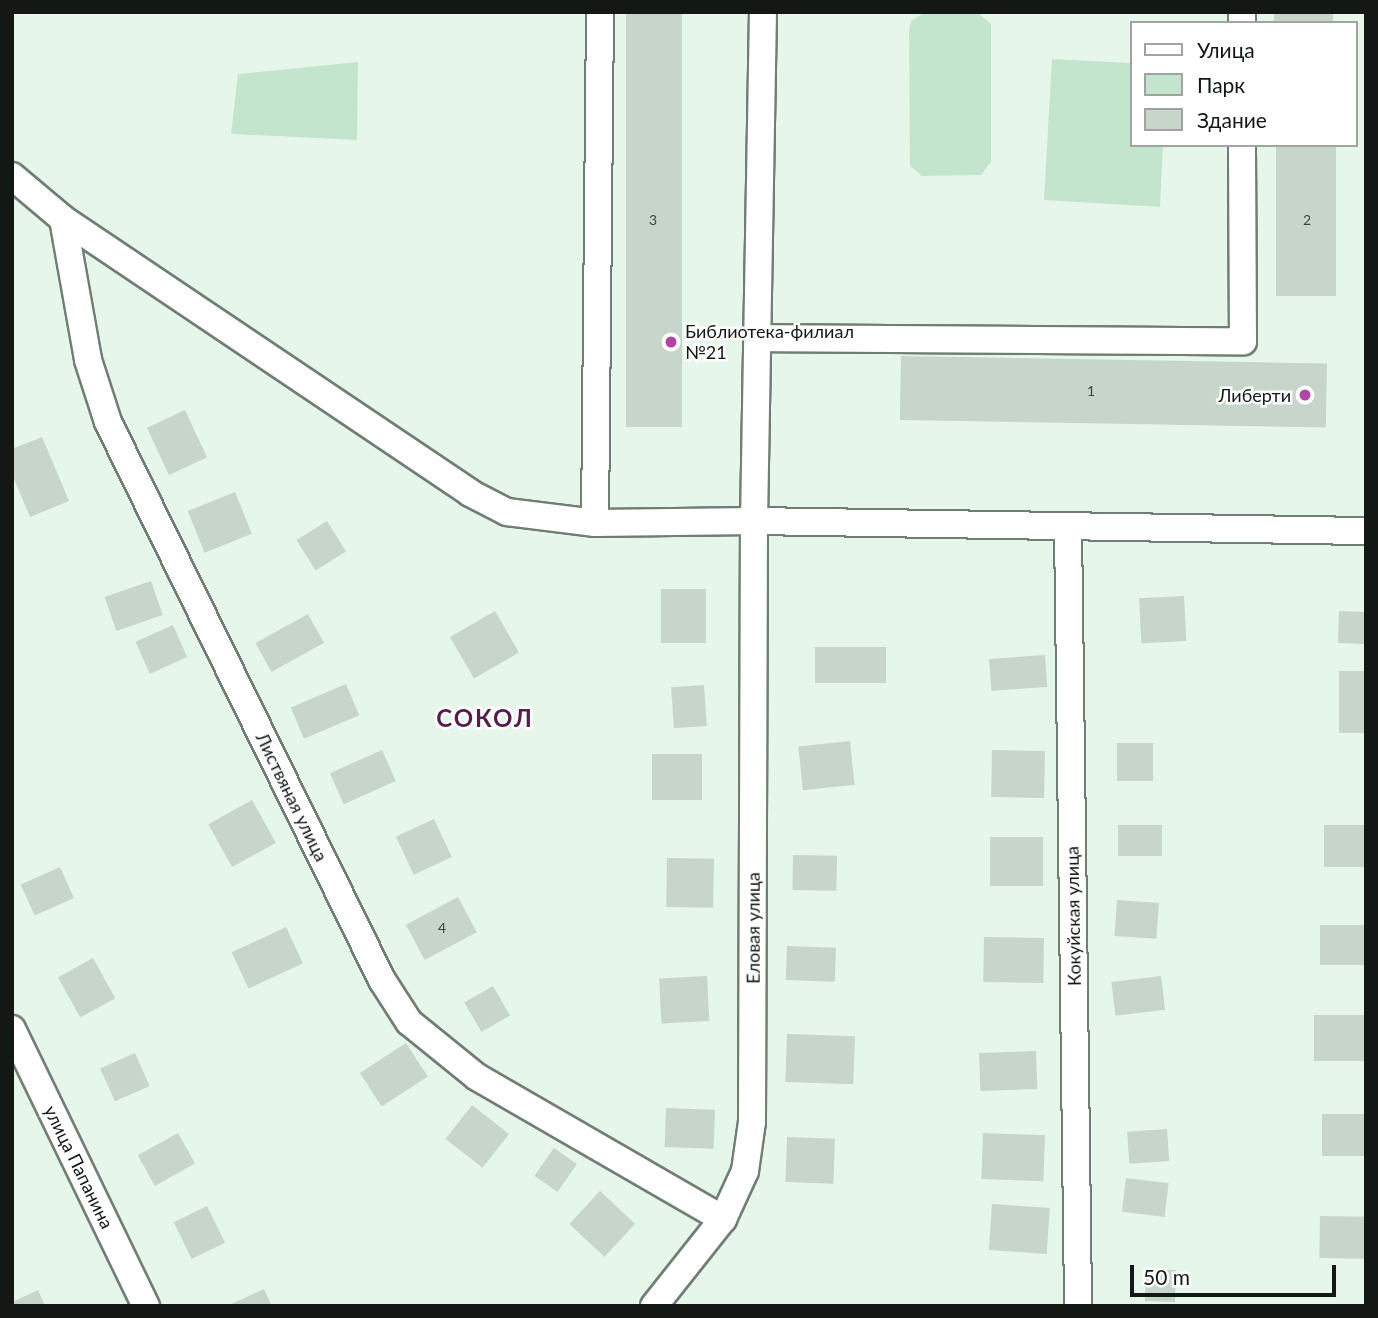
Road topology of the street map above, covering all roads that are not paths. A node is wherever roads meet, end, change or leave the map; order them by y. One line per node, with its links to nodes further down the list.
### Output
1 (600, 12): 8 (street)
2 (762, 12): 6 (street, Еловая улица)
3 (1242, 147): 6 (street)
4 (12, 176): 5 (street)
5 (64, 219): 8 (street); 12 (street, Листвяная улица)
6 (757, 338): 7 (street, Еловая улица)
7 (754, 521): 8 (street); 9 (street); 12 (street, Еловая улица)
8 (594, 523)
9 (1068, 527): 10 (street); 15 (street, Кокуйская улица)
10 (1366, 531)
11 (12, 1029): 13 (street, улица Папанина)
12 (723, 1219): 14 (street, Еловая улица)
13 (146, 1306)
14 (654, 1306)
15 (1077, 1306)

